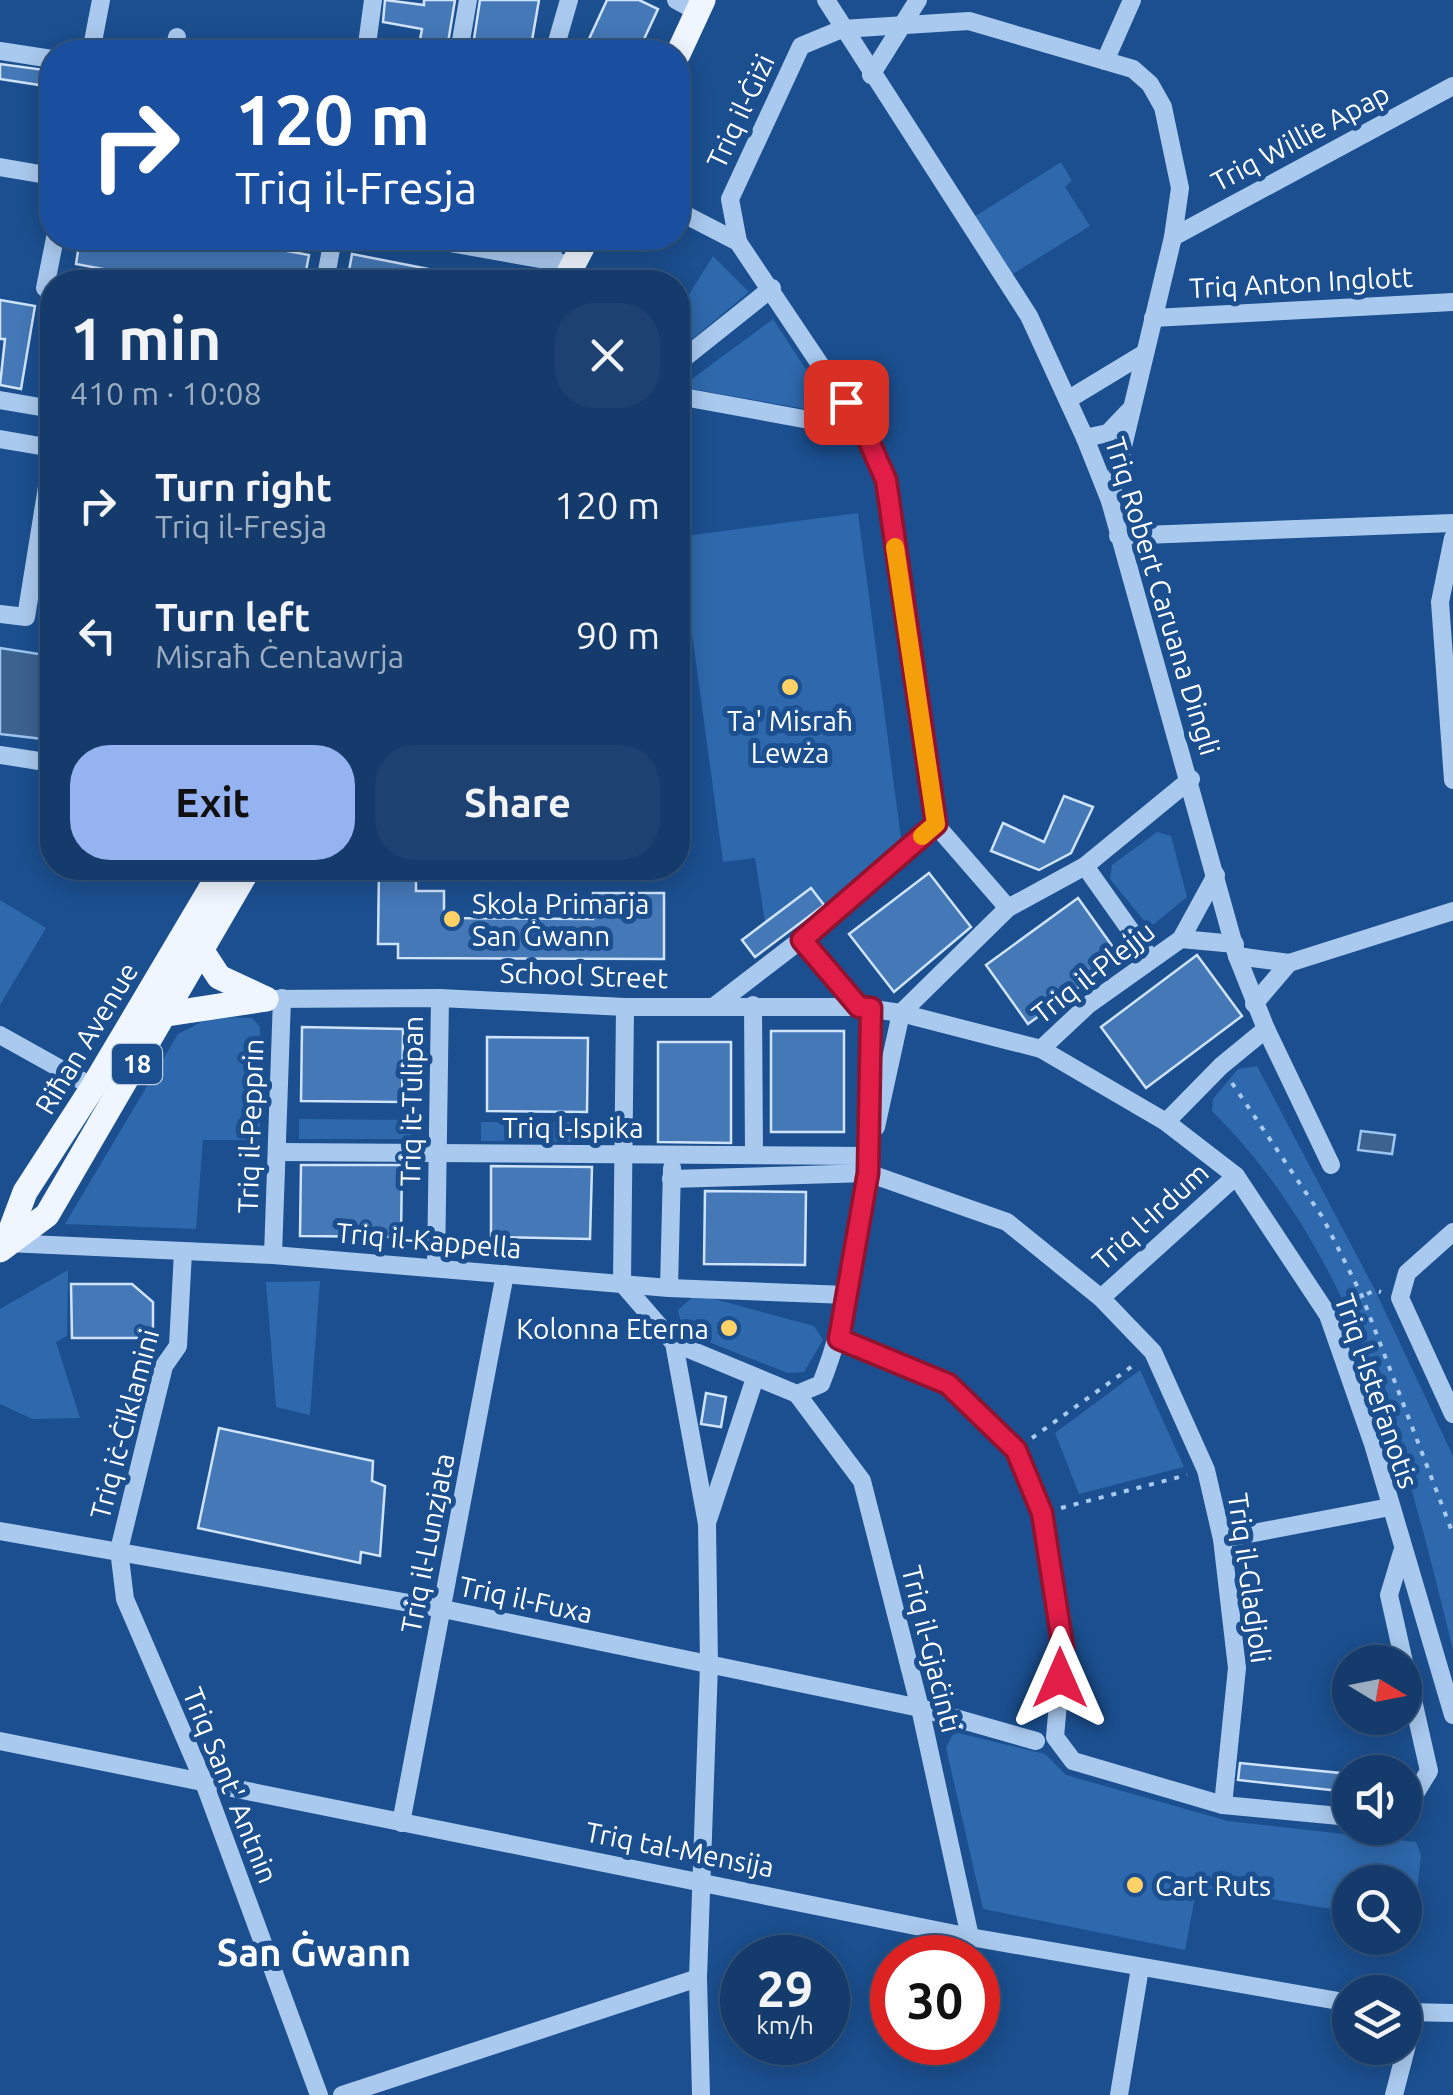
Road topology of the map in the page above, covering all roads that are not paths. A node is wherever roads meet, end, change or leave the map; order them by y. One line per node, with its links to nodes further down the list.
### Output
1 (101, 0): 11 (street)
2 (374, 0): 12 (street)
3 (468, 0): 13 (street)
4 (569, 0): 14 (street)
5 (826, 0): 10 (street, Triq Robert Caruana Dingli)
6 (918, 0): 9 (street)
7 (1132, 0): 18 (street)
8 (693, 4): 15 (main road)
9 (902, 25): 10 (street); 18 (street); 19 (street)
10 (842, 29): 19 (street, Triq Robert Caruana Dingli); 25 (street, Triq il-Ġiżi)
11 (93, 40)
12 (368, 40)
13 (461, 40)
14 (557, 40)
15 (682, 40)
16 (0, 51): 17 (street)
17 (40, 57)
18 (1105, 61): 24 (street)
19 (871, 75): 34 (street, Triq Robert Caruana Dingli)
20 (1453, 86): 24 (street, Triq Willie Apap)
21 (0, 166): 22 (street)
22 (40, 174)
23 (690, 217): 25 (street)
24 (1174, 237): 30 (street)
25 (738, 242): 28 (street)
26 (475, 250): 27 (street)
27 (563, 270)
28 (772, 288): 31 (street); 38 (street)
29 (1453, 302): 30 (street, Triq Anton Inglott)
30 (1152, 318): 32 (street)
31 (690, 353)
32 (1145, 353): 34 (street); 37 (street)
33 (690, 398): 38 (street)
34 (1069, 399): 39 (street, Triq Robert Caruana Dingli)
35 (0, 400): 36 (street)
36 (40, 407)
37 (1133, 408): 39 (street); 42 (street)
38 (864, 430): 52 (street)
39 (1085, 438): 42 (street, Triq Robert Caruana Dingli)
40 (0, 439): 41 (street)
41 (40, 449)
42 (1110, 501): 45 (street, Triq Robert Caruana Dingli)
43 (1453, 523): 45 (street)
44 (40, 528): 47 (street)
45 (1118, 536): 50 (street, Triq Robert Caruana Dingli)
46 (1453, 538): 51 (street)
47 (0, 614)
48 (0, 755): 49 (street)
49 (40, 761)
50 (1191, 779): 53 (street); 54 (street, Triq Robert Caruana Dingli)
51 (1453, 780)
52 (936, 824): 57 (street); 60 (street)
53 (1086, 866): 57 (street); 63 (street)
54 (1216, 875): 59 (street, Triq il-Plejju); 61 (street, Triq Robert Caruana Dingli)
55 (215, 880): 77 (main road, Riħan Avenue / 18)
56 (242, 880): 62 (main road, Riħan Avenue / 18)
57 (1008, 908): 72 (street)
58 (1453, 912): 64 (street)
59 (1181, 938): 61 (street, Triq il-Plejju); 63 (street, Triq il-Plejju)
60 (802, 940): 68 (street); 71 (street)
61 (1236, 950): 64 (street, Triq il-Plejju); 67 (street, Triq Robert Caruana Dingli)
62 (202, 951): 65 (main road); 73 (main road, Riħan Avenue / 18)
63 (1150, 958): 76 (street, Triq il-Plejju)
64 (1288, 963): 67 (street)
65 (274, 998): 66 (street, School Street); 73 (main road); 79 (street, Triq il-Pepprin)
66 (440, 998): 70 (street, School Street); 80 (street, Triq it-Tulipan)
67 (1254, 1004): 74 (street, Triq Robert Caruana Dingli)
68 (716, 1005): 69 (street, School Street); 70 (street, School Street)
69 (753, 1005): 71 (street, School Street); 82 (street)
70 (624, 1007): 81 (street)
71 (865, 1008): 72 (street, School Street); 84 (street)
72 (901, 1013): 76 (street, Triq l-Istefanotis); 84 (street)
73 (167, 1014): 89 (main road, Riħan Avenue / 18)
74 (1266, 1029): 78 (street); 85 (street, Triq Robert Caruana Dingli)
75 (0, 1035): 77 (street)
76 (1040, 1049): 78 (street, Triq l-Istefanotis)
77 (93, 1087): 89 (main road, Riħan Avenue / 18)
78 (1166, 1122): 86 (street, Triq l-Istefanotis)
79 (276, 1152): 80 (street, Triq l-Ispika); 91 (street, Triq il-Pepprin)
80 (438, 1154): 81 (street, Triq l-Ispika); 92 (street, Triq it-Tulipan)
81 (624, 1154): 83 (street, Triq l-Ispika); 94 (street)
82 (754, 1154): 83 (street, Triq l-Ispika); 84 (street, Triq l-Ispika)
83 (672, 1155): 87 (street)
84 (868, 1165): 87 (street); 96 (street); 97 (street, Triq il-Gladjoli)
85 (1330, 1165)
86 (1236, 1176): 97 (street, Triq l-Irdum); 103 (street, Triq l-Istefanotis)
87 (672, 1179): 95 (street)
88 (1453, 1232): 102 (street)
89 (3, 1246): 90 (street, Triq il-Kappella)
90 (183, 1252): 91 (street, Triq il-Kappella); 107 (street, Triq iċ-Ċiklamini)
91 (273, 1255): 92 (street, Triq il-Kappella)
92 (436, 1266): 93 (street, Triq il-Kappella)
93 (506, 1274): 94 (street, Triq il-Kappella); 109 (street, Triq il-Lunzjata)
94 (622, 1284): 95 (street, Triq il-Kappella); 99 (street)
95 (670, 1288): 96 (street, Triq il-Kappella)
96 (847, 1296): 98 (street)
97 (1101, 1298): 106 (street, Triq il-Gladjoli)
98 (839, 1339): 101 (street); 115 (street)
99 (674, 1343): 100 (street); 104 (street)
100 (754, 1378): 101 (street); 104 (street)
101 (797, 1394): 112 (street, Triq il-Gjaċinti)
102 (1453, 1414)
103 (1390, 1507): 106 (street); 108 (street, Triq l-Istefanotis)
104 (707, 1524): 111 (street)
105 (0, 1531): 107 (street, Triq il-Fuxa)
106 (1222, 1540): 119 (street, Triq il-Gladjoli)
107 (119, 1550): 109 (street, Triq il-Fuxa); 117 (street, Triq Sant' Antnin)
108 (1402, 1552): 110 (street); 113 (street, Triq l-Istefanotis)
109 (442, 1609): 111 (street, Triq il-Fuxa); 121 (street, Triq il-Lunzjata)
110 (1401, 1645)
111 (708, 1665): 112 (street, Triq il-Fuxa); 122 (street)
112 (920, 1708): 115 (street, Triq il-Fuxa); 124 (street, Triq il-Gjaċinti)
113 (1453, 1715)
114 (1421, 1735): 118 (street)
115 (1046, 1739): 119 (street)
116 (0, 1742): 117 (street, Triq tal-Mensija)
117 (203, 1780): 121 (street, Triq tal-Mensija); 132 (street, Triq Sant' Antnin)
118 (1422, 1782)
119 (1223, 1805): 120 (street)
120 (1332, 1814)
121 (401, 1823): 122 (street, Triq tal-Mensija)
122 (704, 1880): 123 (street, Triq tal-Mensija); 127 (street)
123 (961, 1935)
124 (970, 1935)
125 (1000, 1942): 126 (street, Triq tal-Mensija)
126 (1140, 1968): 128 (street, Triq tal-Mensija); 135 (street)
127 (698, 1978): 133 (street); 134 (street)
128 (1332, 2000)
129 (1422, 2013): 130 (street)
130 (1453, 2013)
131 (1400, 2065): 136 (street)
132 (319, 2095)
133 (342, 2095)
134 (701, 2095)
135 (1120, 2095)
136 (1394, 2095)

